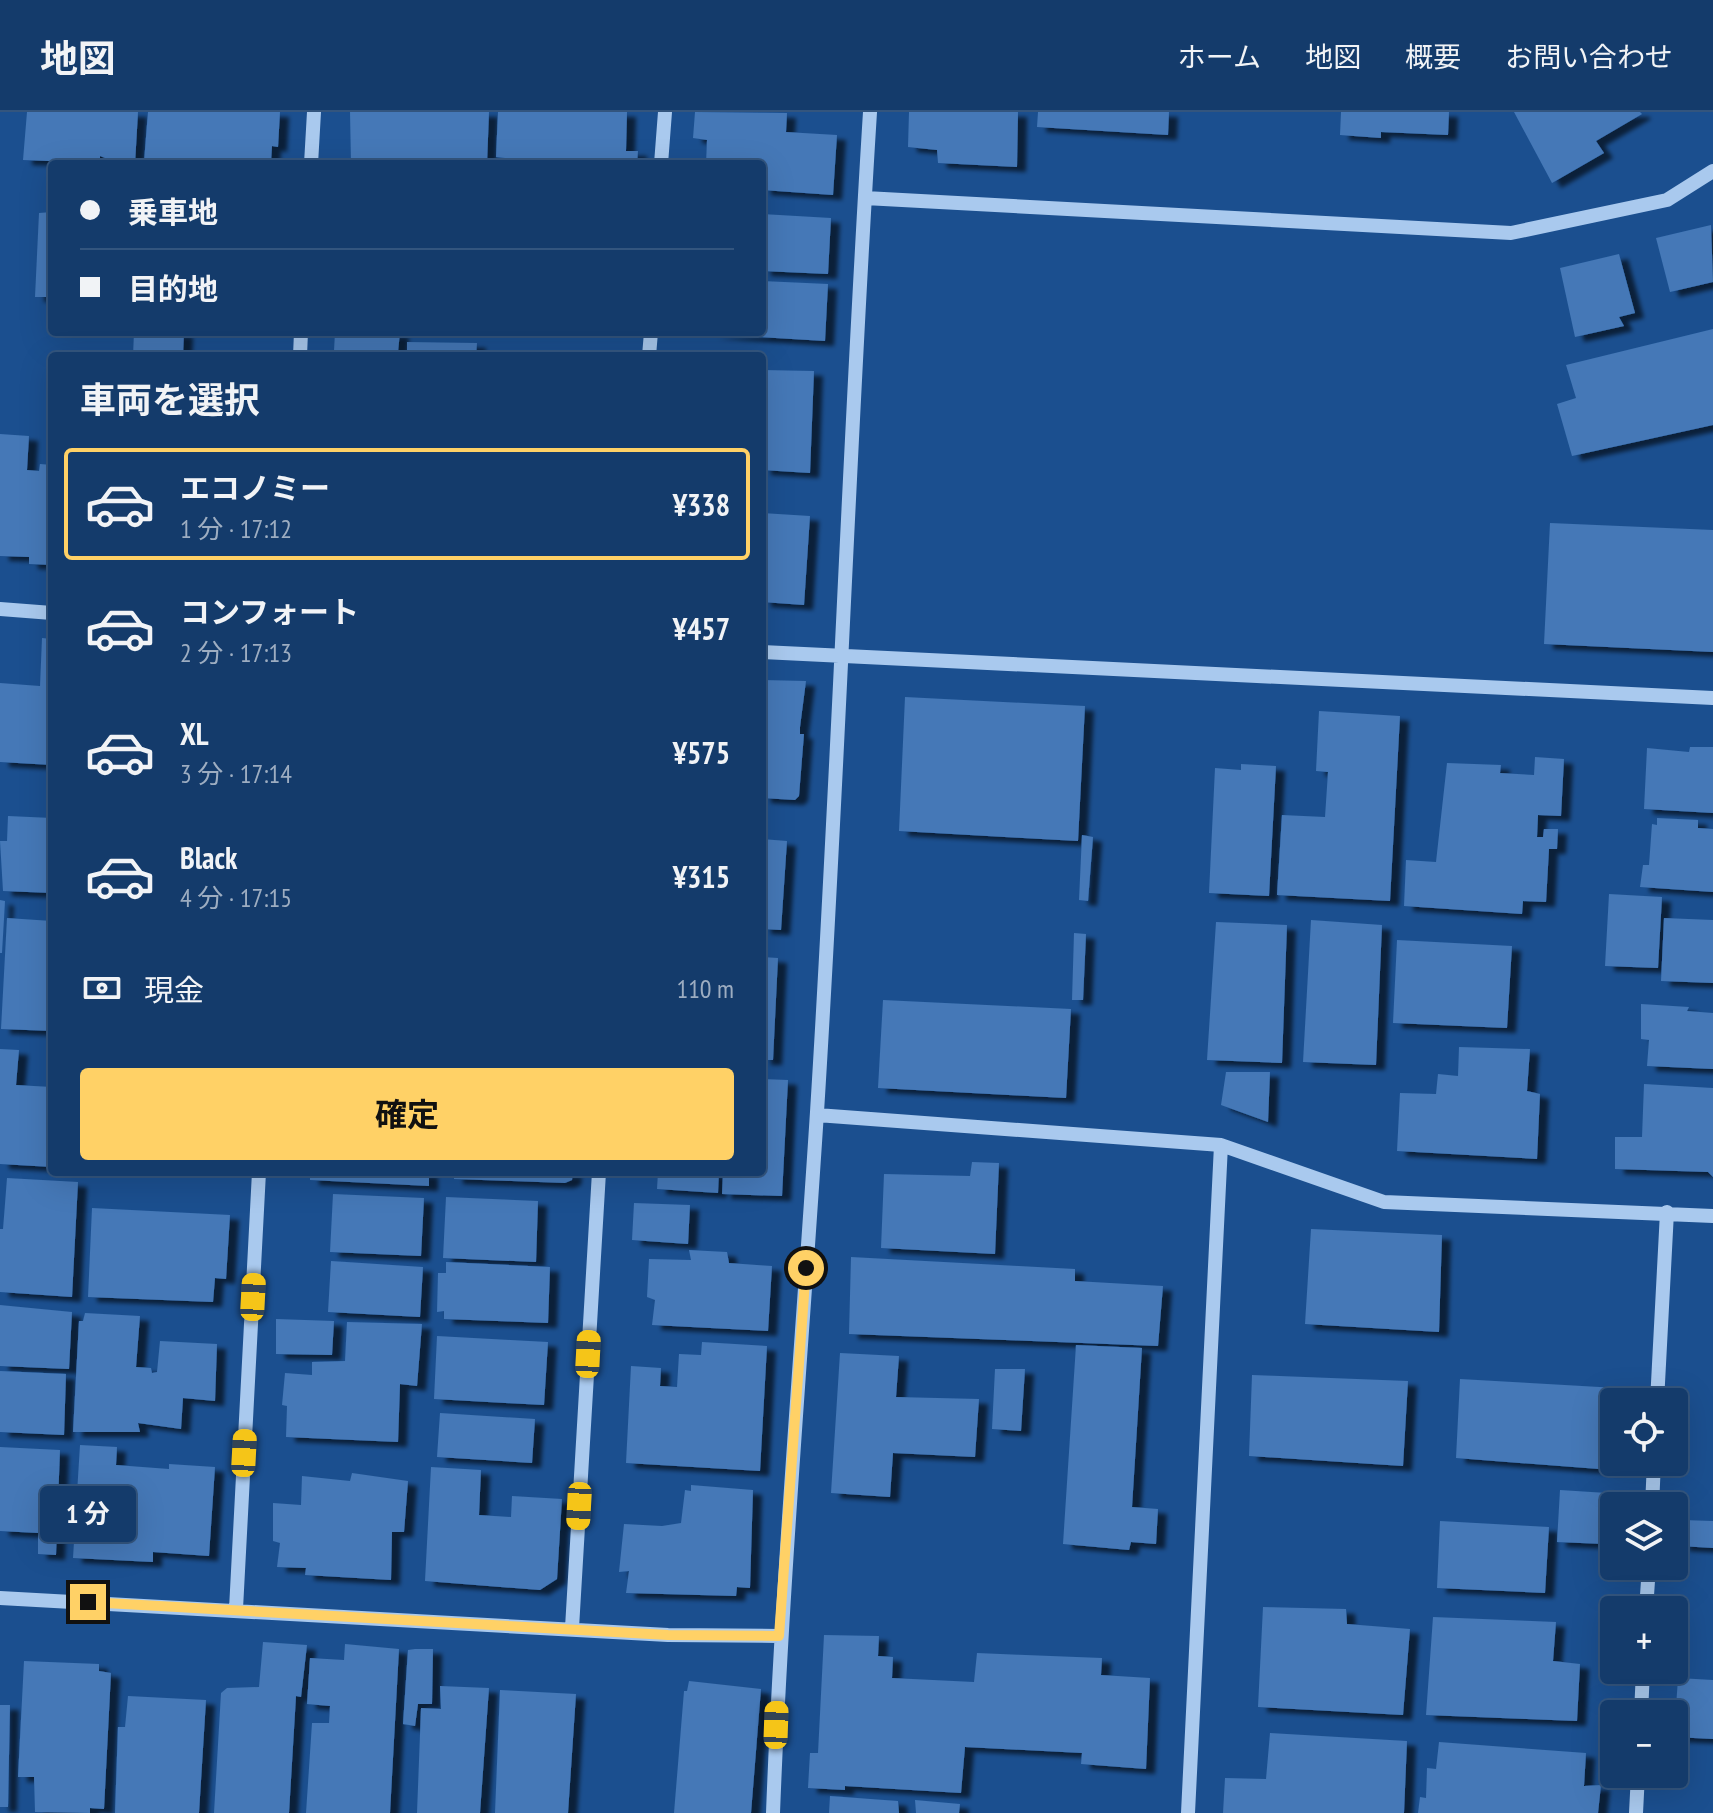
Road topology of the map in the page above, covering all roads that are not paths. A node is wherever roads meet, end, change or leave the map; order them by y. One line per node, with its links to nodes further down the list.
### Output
1 (314, 112): 4 (street)
2 (665, 112): 5 (street)
3 (870, 112): 7 (street)
4 (311, 160)
5 (661, 160)
6 (1713, 171): 7 (street)
7 (865, 198): 11 (street)
8 (0, 609): 9 (street)
9 (48, 613)
10 (766, 652): 11 (street)
11 (843, 656): 12 (street); 13 (street)
12 (1713, 698)
13 (817, 1115): 14 (street); 23 (street)
14 (1221, 1145): 17 (street); 26 (street)
15 (259, 1176): 21 (street)
16 (599, 1176): 22 (street)
17 (1667, 1212): 18 (street); 19 (street)
18 (1713, 1216)
19 (1658, 1388)
20 (0, 1598): 21 (street)
21 (236, 1609): 22 (street)
22 (572, 1628): 23 (street)
23 (779, 1636): 25 (street)
24 (1637, 1788): 27 (street)
25 (773, 1813)
26 (1188, 1813)
27 (1636, 1813)

